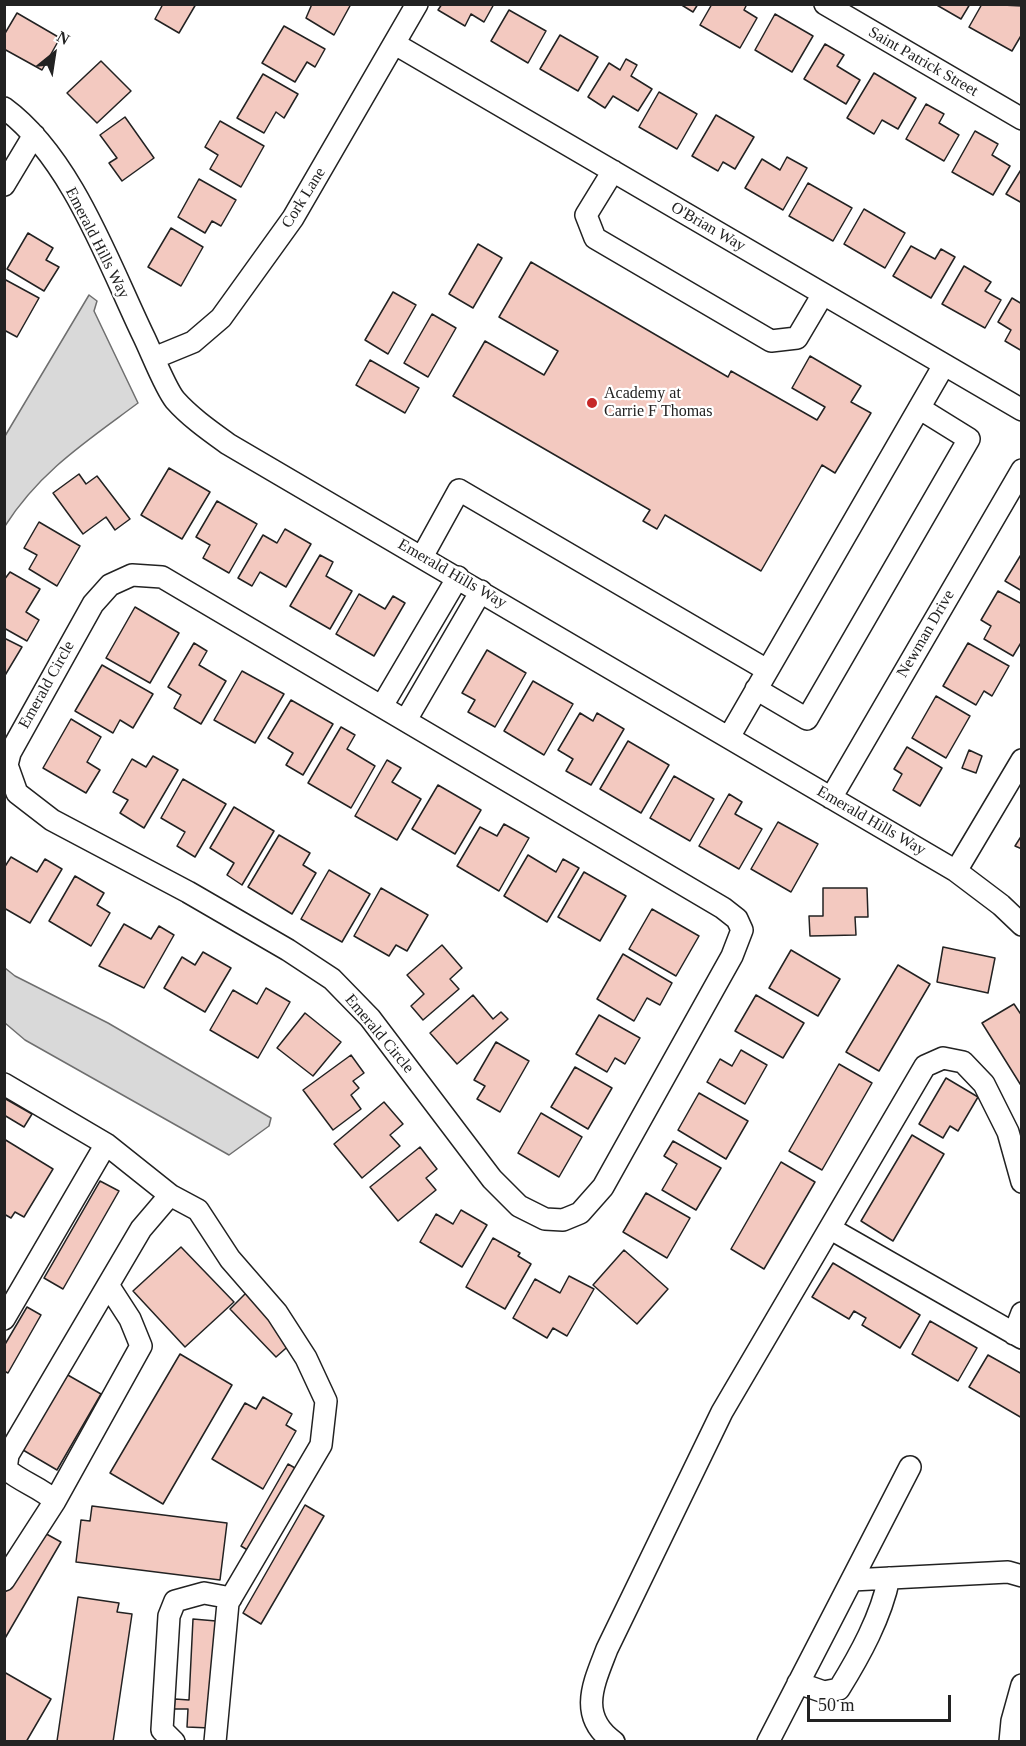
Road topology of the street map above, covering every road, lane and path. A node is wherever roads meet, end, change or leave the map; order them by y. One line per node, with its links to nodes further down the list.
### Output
1 (417, 4): 3 (street, Cork Lane)
2 (825, 4): 5 (street, Saint Patrick Street)
3 (395, 44): 7 (street, O'Brian Way); 10 (street, Cork Lane)
4 (4, 108): 6 (street, Emerald Hills Way)
5 (1022, 119)
6 (33, 135): 8 (street); 10 (street, Emerald Hills Way)
7 (613, 171): 9 (street, O'Brian Way); 9 (street)
8 (4, 184)
9 (823, 294): 11 (street, O'Brian Way)
10 (154, 358): 15 (street, Emerald Hills Way)
11 (944, 365): 12 (street); 13 (street, O'Brian Way)
12 (919, 408): 18 (street); 19 (street)
13 (1022, 410)
14 (1022, 470): 24 (street, Newman Drive)
15 (422, 557): 16 (street, Emerald Hills Way); 18 (street)
16 (458, 577): 17 (street, Emerald Hills Way); 20 (street)
17 (481, 591): 21 (street); 22 (street, Emerald Hills Way)
18 (767, 670): 19 (street)
19 (756, 689): 22 (street)
20 (382, 706): 21 (street, Emerald Circle); 21 (street, Emerald Circle)
21 (406, 720)
22 (729, 737): 24 (street, Emerald Hills Way)
23 (1022, 760): 25 (street)
24 (831, 798): 25 (street, Emerald Hills Way)
25 (956, 871): 26 (street, Emerald Hills Way)
26 (1022, 925)
27 (4, 1084): 28 (street)
28 (106, 1144): 30 (street); 34 (street)
29 (1022, 1182): 31 (street)
30 (170, 1195): 32 (street); 42 (street)
31 (831, 1229): 35 (street); 47 (street)
32 (108, 1285): 37 (street); 37 (street)
33 (1022, 1314): 35 (street)
34 (4, 1320)
35 (1018, 1336)
36 (910, 1467): 41 (street)
37 (56, 1501): 40 (street)
38 (1022, 1576): 39 (street)
39 (889, 1578): 41 (street); 43 (street)
40 (4, 1580)
41 (852, 1580): 43 (street)
42 (231, 1598): 45 (street); 46 (street)
43 (798, 1683): 48 (street)
44 (1022, 1685): 49 (street)
45 (174, 1742)
46 (215, 1742)
47 (614, 1742)
48 (768, 1742)
49 (1010, 1742)

